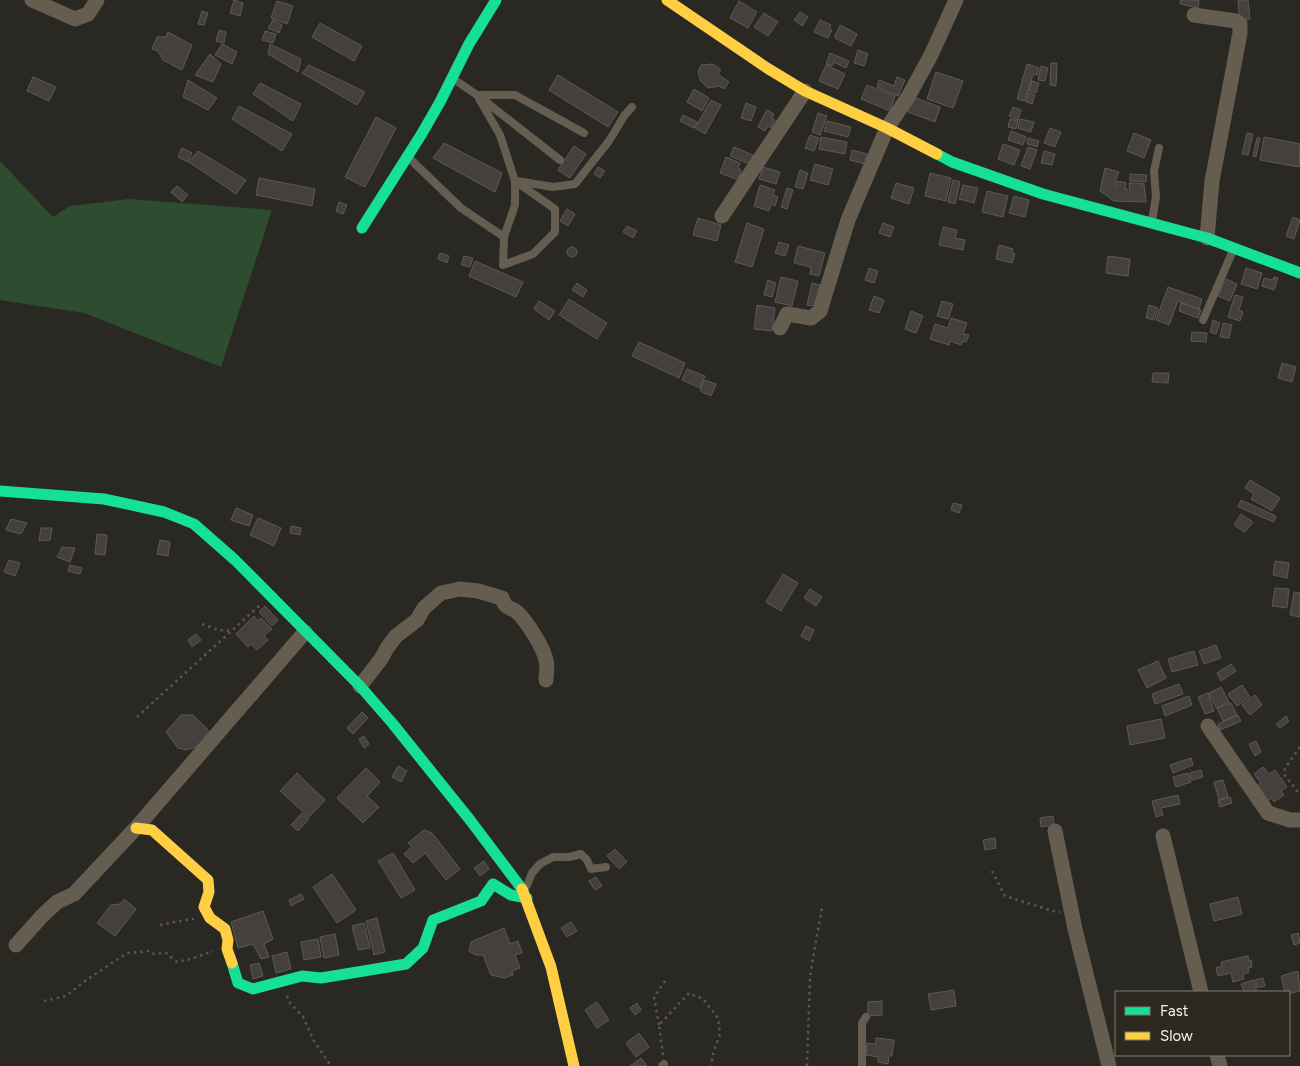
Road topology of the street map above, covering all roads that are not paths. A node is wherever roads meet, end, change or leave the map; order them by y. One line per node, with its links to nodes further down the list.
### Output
1 (32, 0): 2 (street)
2 (97, 0)
3 (496, 0): 7 (street)
4 (666, 0): 8 (street)
5 (956, 0): 11 (street)
6 (1194, 15): 21 (street)
7 (452, 78): 9 (lane); 14 (street)
8 (805, 91): 11 (street); 17 (street)
9 (477, 95): 12 (lane); 15 (lane); 16 (lane)
10 (632, 107): 16 (lane)
11 (887, 128): 18 (street); 25 (street)
12 (584, 133)
13 (1159, 148): 18 (lane)
14 (408, 156): 19 (street); 20 (lane)
15 (560, 160)
16 (515, 181): 20 (lane); 20 (lane)
17 (722, 216)
18 (1152, 223): 21 (street)
19 (362, 228)
20 (504, 237)
21 (1207, 238): 22 (street)
22 (1234, 248): 23 (street); 24 (lane)
23 (1300, 273)
24 (1203, 320)
25 (780, 328)
26 (0, 491): 27 (street)
27 (305, 632): 29 (street); 32 (street)
28 (546, 680): 29 (street)
29 (360, 686): 36 (street)
30 (1208, 726): 31 (street)
31 (1300, 820)
32 (136, 828): 37 (street); 39 (street)
33 (1055, 831): 44 (street)
34 (1163, 836): 40 (street)
35 (606, 867): 38 (lane)
36 (509, 871): 37 (street); 38 (street)
37 (493, 884): 38 (street)
38 (525, 895): 42 (street)
39 (16, 945)
40 (1201, 991)
41 (866, 1016): 43 (lane)
42 (574, 1066)
43 (862, 1066)
44 (1109, 1066)

